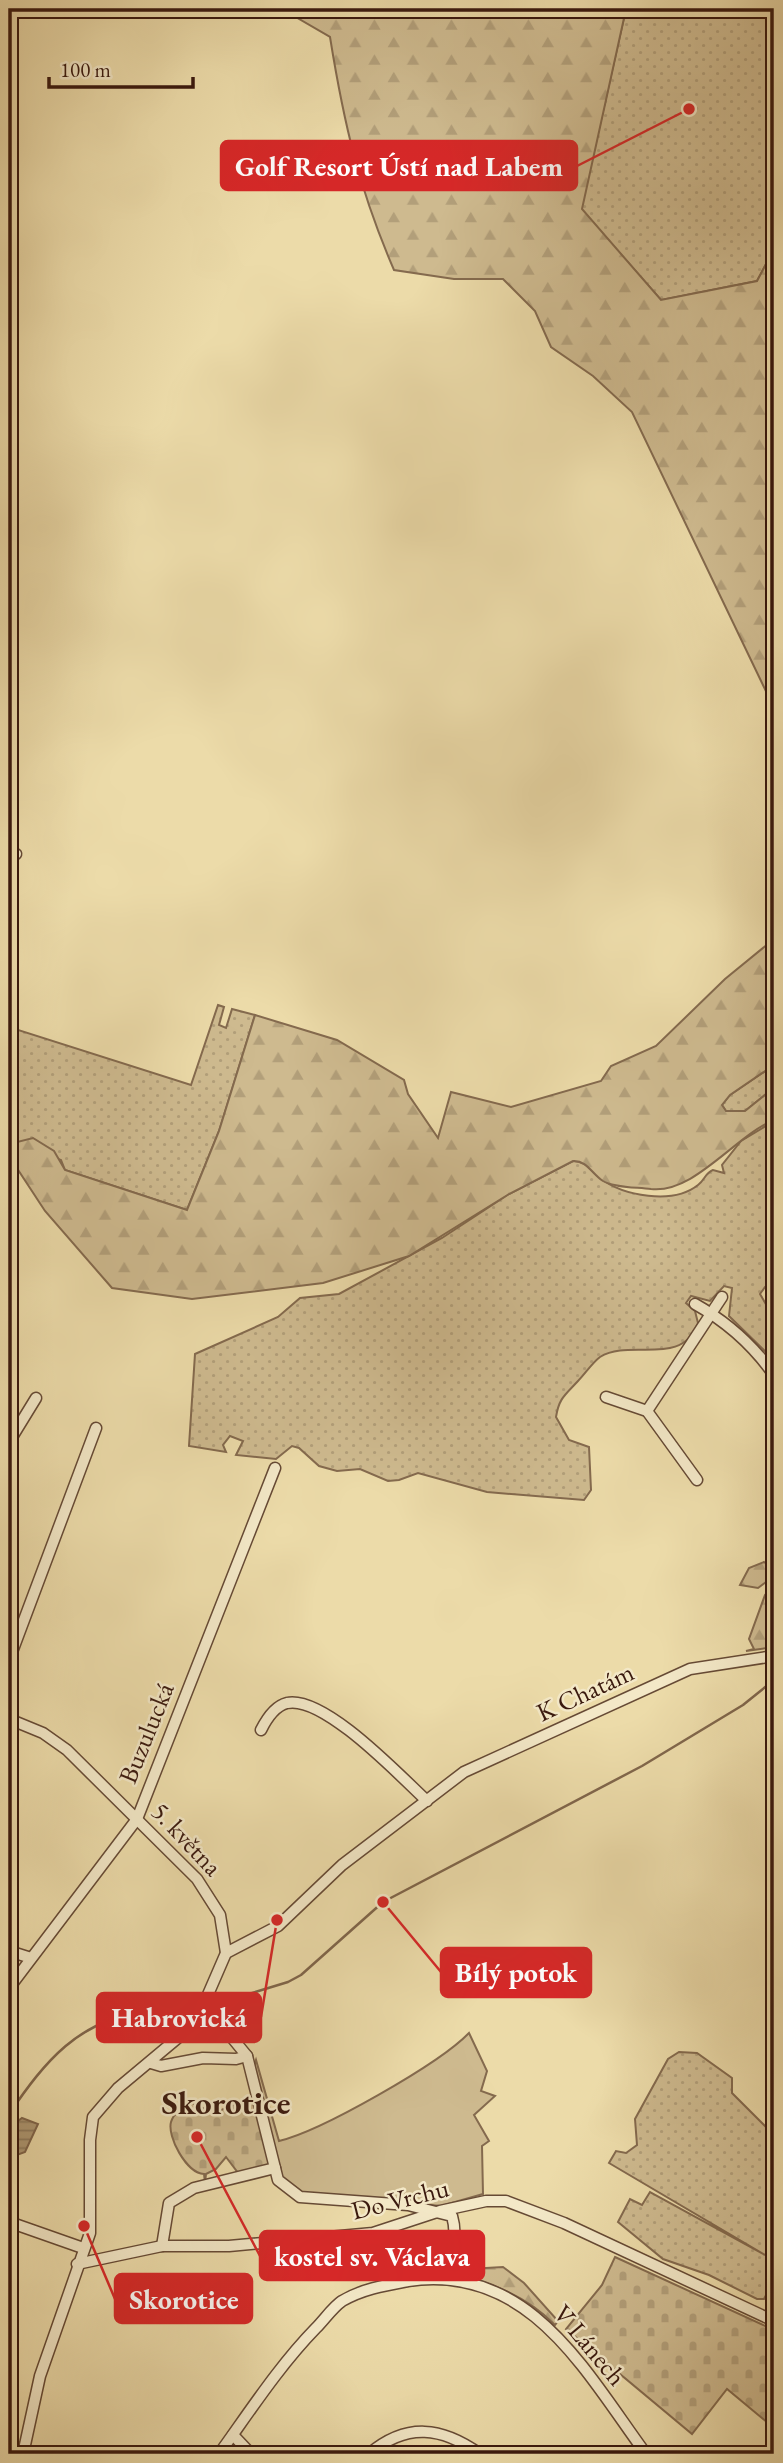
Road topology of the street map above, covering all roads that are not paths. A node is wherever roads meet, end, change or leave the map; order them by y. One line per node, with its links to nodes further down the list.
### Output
1 (722, 1297): 3 (street)
2 (695, 1304): 3 (street)
3 (711, 1313): 4 (street); 7 (street)
4 (774, 1375)
5 (606, 1397): 7 (street)
6 (36, 1398): 9 (street)
7 (647, 1411): 11 (street)
8 (96, 1428): 13 (street)
9 (9, 1442)
10 (275, 1468): 17 (street, Buzulucká)
11 (697, 1479)
12 (774, 1656): 16 (street, K Chatám)
13 (9, 1660)
14 (9, 1720): 17 (street, 5. května)
15 (261, 1730): 16 (street)
16 (427, 1801): 19 (street, K Chatám)
17 (137, 1819): 19 (street, 5. května); 20 (street, Buzulucká)
18 (9, 1951): 20 (street)
19 (226, 1953): 22 (street)
20 (31, 1958): 21 (street, Buzulucká)
21 (9, 1988)
22 (200, 2013): 23 (street); 24 (street)
23 (247, 2056): 24 (street); 25 (street)
24 (150, 2063): 29 (street)
25 (275, 2168): 26 (street); 28 (street)
26 (440, 2211): 28 (street, Do Vrchu); 31 (street, V Lánech); 32 (street, Do Vrchu)
27 (9, 2222): 29 (street)
28 (162, 2246): 30 (street, Do Vrchu)
29 (83, 2248): 30 (street)
30 (77, 2264): 34 (street)
31 (397, 2283): 33 (street, V Lánech); 39 (street, V Lánech)
32 (774, 2321)
33 (233, 2435): 35 (street, V Lánech); 36 (street)
34 (23, 2454)
35 (219, 2454)
36 (251, 2454)
37 (369, 2454): 38 (street)
38 (480, 2454)
39 (646, 2454)

